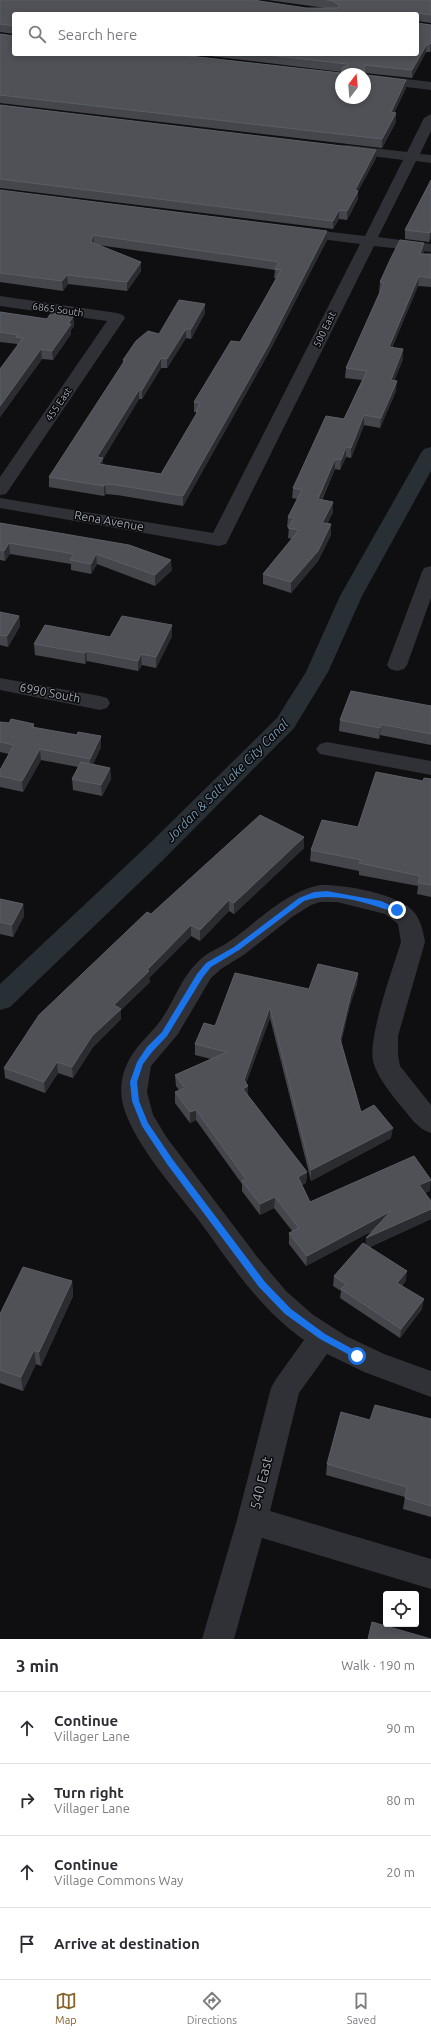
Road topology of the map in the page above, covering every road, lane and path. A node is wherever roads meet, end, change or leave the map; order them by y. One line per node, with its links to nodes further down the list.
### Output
1 (371, 79): 2 (street)
2 (431, 86)
3 (431, 118): 5 (street, 500 East)
4 (333, 147): 5 (street)
5 (411, 156): 6 (street); 8 (street, 500 East)
6 (431, 159)
7 (280, 229): 8 (street)
8 (368, 241): 9 (street); 14 (street, 500 East)
9 (431, 248)
10 (0, 301): 11 (street, 6865 South)
11 (117, 318): 12 (street, 455 East)
12 (0, 490)
13 (0, 503): 14 (street, Rena Avenue)
14 (219, 540)
15 (431, 572): 16 (street)
16 (397, 665)
17 (0, 684): 18 (street, 6990 South)
18 (100, 703)
19 (327, 749): 20 (street)
20 (431, 768)
21 (431, 1123): 22 (street)
22 (322, 1336): 23 (street); 24 (street, 540 East)
23 (431, 1384)
24 (252, 1520): 25 (street); 26 (street, 540 East)
25 (431, 1574)
26 (218, 1639)

